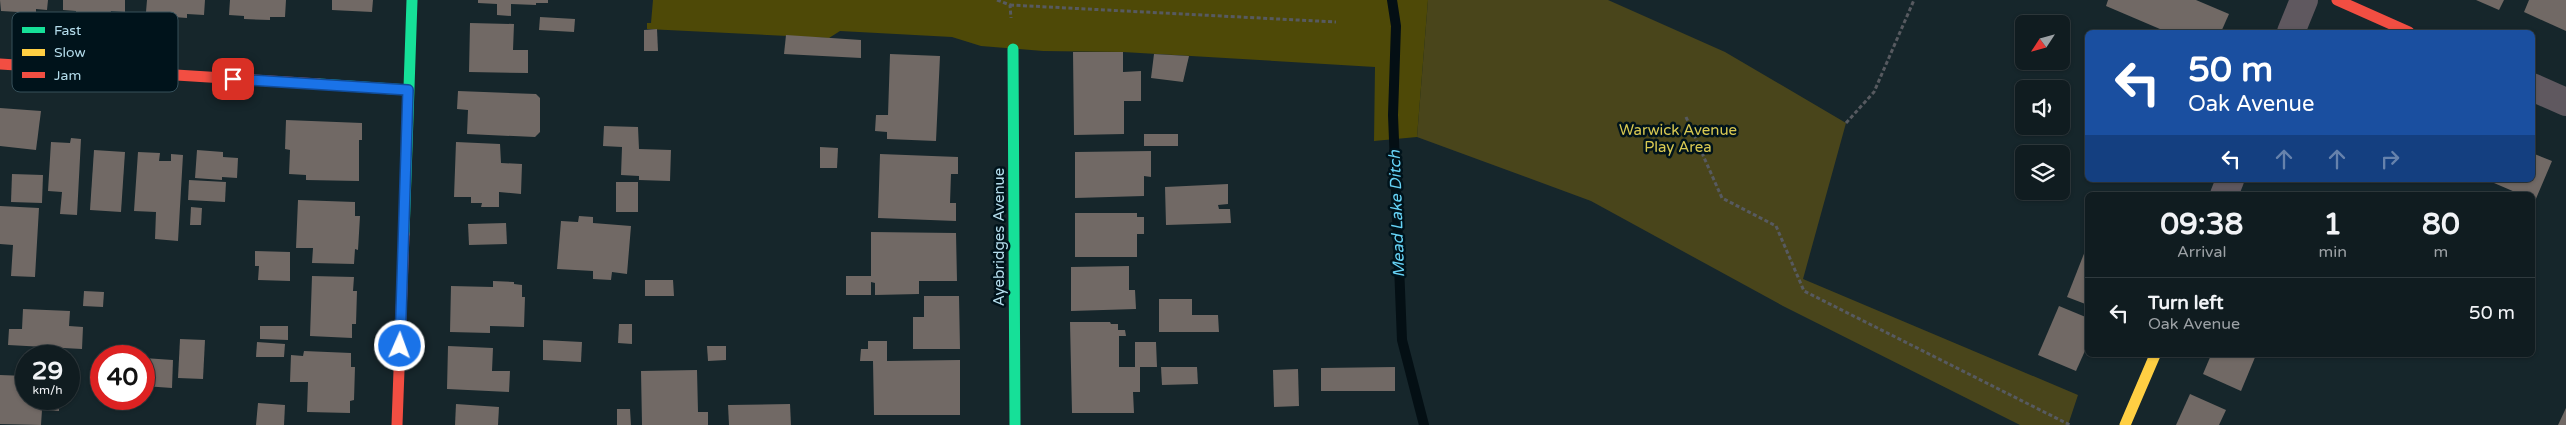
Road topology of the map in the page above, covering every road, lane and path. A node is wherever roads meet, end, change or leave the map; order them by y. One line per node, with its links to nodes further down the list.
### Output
1 (412, 0): 12 (street)
2 (1914, 0): 15 (path)
3 (2304, 0): 7 (street)
4 (2337, 0): 8 (street)
5 (1010, 5): 6 (path)
6 (1336, 22)
7 (2292, 30)
8 (2404, 30)
9 (1013, 49): 18 (street, Ayebridges Avenue)
10 (178, 75): 12 (street)
11 (2535, 88): 13 (street)
12 (408, 90): 17 (street)
13 (2566, 102)
14 (1686, 117): 19 (path)
15 (1846, 124)
16 (2154, 357): 20 (street)
17 (397, 425)
18 (1015, 425)
19 (2070, 425)
20 (2125, 425)

